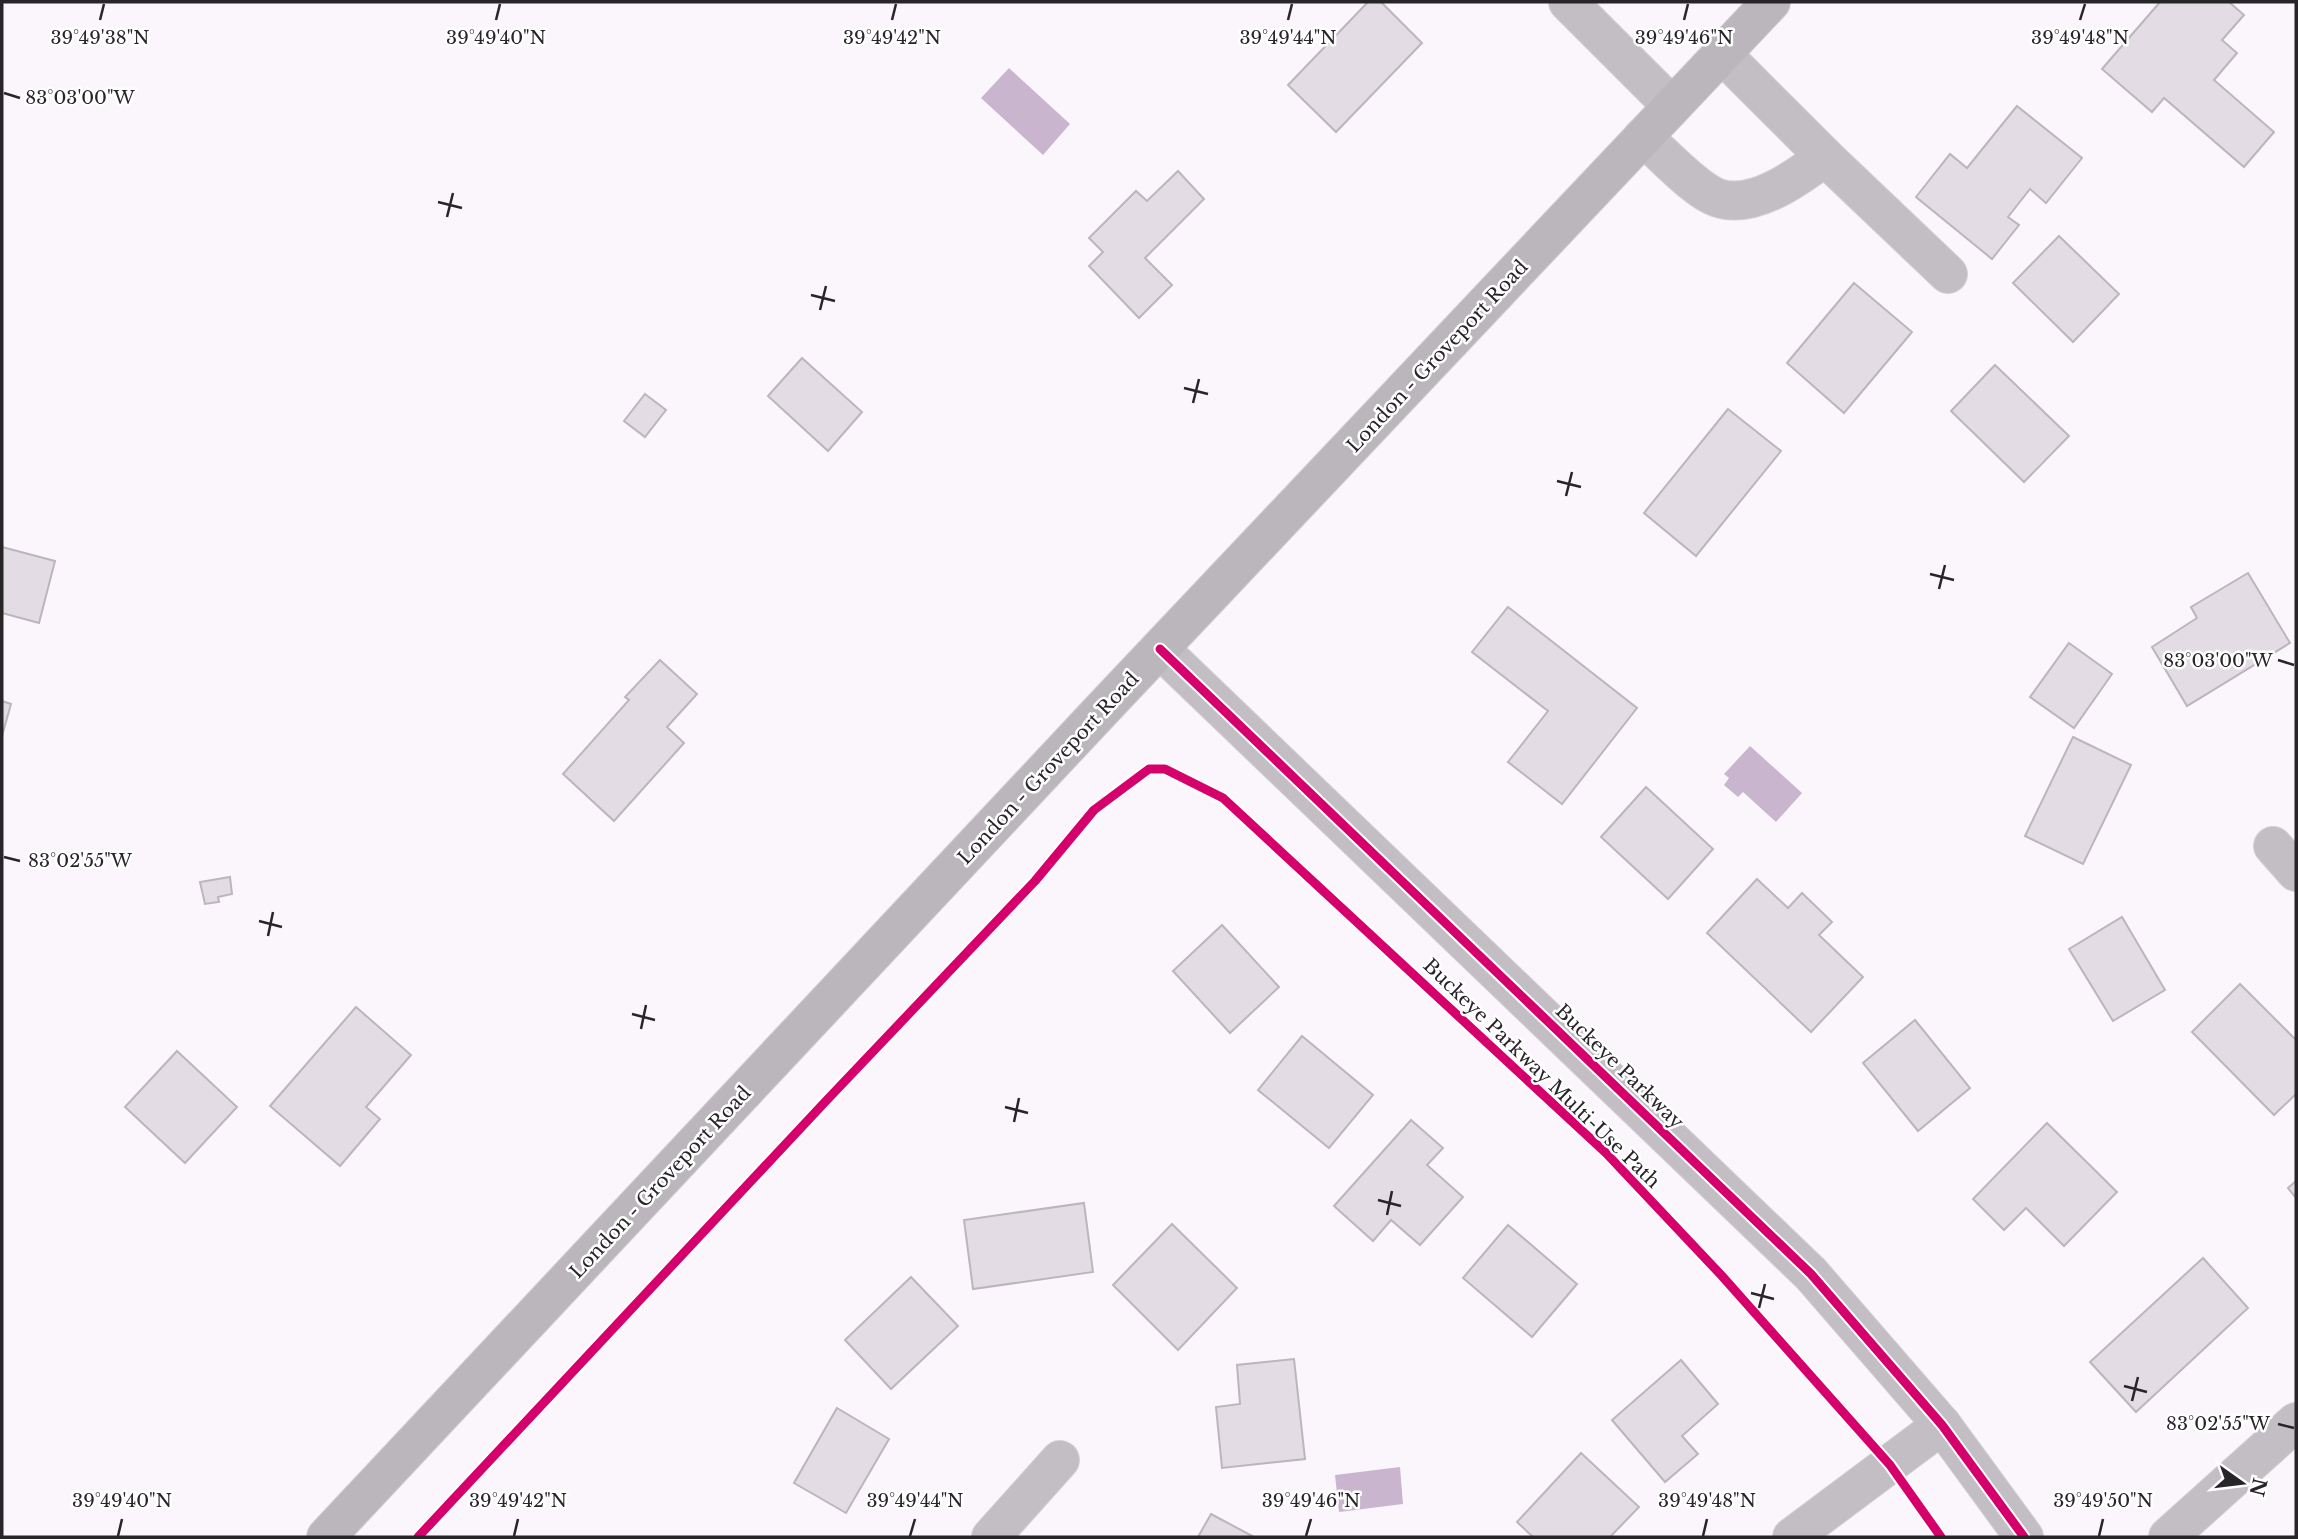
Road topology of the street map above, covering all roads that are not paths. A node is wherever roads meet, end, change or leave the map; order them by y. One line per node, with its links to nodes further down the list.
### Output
1 (1568, 2): 4 (street)
2 (1772, 2): 3 (main road, London - Groveport Road)
3 (1721, 53): 4 (main road, London - Groveport Road); 6 (street)
4 (1672, 106): 5 (main road, London - Groveport Road)
5 (1643, 137): 6 (street); 8 (main road, London - Groveport Road)
6 (1825, 157): 7 (street)
7 (1948, 274)
8 (1160, 649): 10 (street, Buckeye Parkway); 12 (main road, London - Groveport Road)
9 (2296, 1422): 16 (street)
10 (1942, 1425): 14 (street); 15 (street, Buckeye Parkway)
11 (1060, 1460): 13 (street)
12 (327, 1537)
13 (992, 1537)
14 (1792, 1537)
15 (2024, 1537)
16 (2168, 1537)

